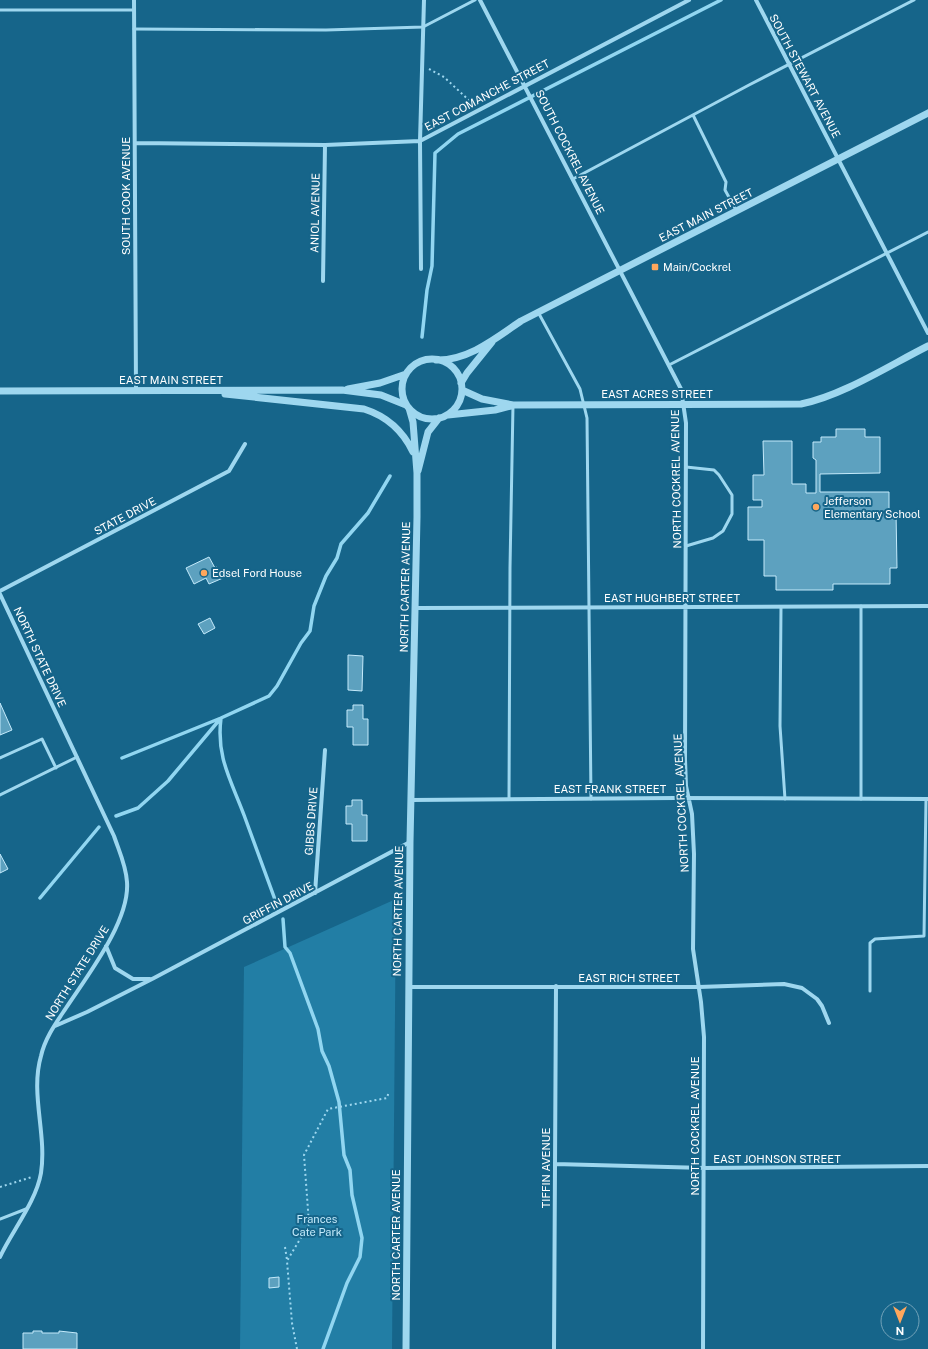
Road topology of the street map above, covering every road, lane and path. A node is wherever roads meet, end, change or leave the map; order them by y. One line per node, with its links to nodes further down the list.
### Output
1 (134, 0): 9 (street, SOUTH COOK AVENUE)
2 (424, 0): 10 (street)
3 (475, 0): 10 (lane)
4 (480, 0): 14 (street, SOUTH COCKREL AVENUE)
5 (689, 0): 14 (street, EAST COMANCHE STREET)
6 (756, 0): 12 (street, SOUTH STEWART AVENUE)
7 (914, 0): 12 (lane)
8 (0, 10): 9 (lane)
9 (134, 10): 11 (street, SOUTH COOK AVENUE)
10 (423, 27): 11 (lane); 13 (street)
11 (134, 29): 19 (street, SOUTH COOK AVENUE)
12 (790, 65): 17 (lane); 21 (street, SOUTH STEWART AVENUE)
13 (422, 67): 15 (path); 18 (street)
14 (525, 85): 15 (street, EAST COMANCHE STREET); 22 (street, SOUTH COCKREL AVENUE)
15 (478, 110): 18 (street, EAST COMANCHE STREET)
16 (928, 113): 21 (street, EAST MAIN STREET)
17 (693, 115): 22 (lane); 23 (lane)
18 (420, 141): 20 (street, EAST COMANCHE STREET); 26 (street)
19 (135, 143): 20 (street, EAST COMANCHE STREET); 39 (street, SOUTH COOK AVENUE)
20 (325, 145): 28 (street, ANIOL AVENUE)
21 (839, 159): 23 (street, EAST MAIN STREET); 25 (street, SOUTH STEWART AVENUE)
22 (573, 179): 27 (street, SOUTH COCKREL AVENUE)
23 (737, 212): 27 (street, EAST MAIN STREET)
24 (928, 232): 25 (lane)
25 (887, 253): 30 (street, SOUTH STEWART AVENUE); 34 (lane)
26 (421, 269)
27 (620, 271): 29 (street, EAST MAIN STREET); 34 (street, NORTH COCKREL AVENUE)
28 (323, 281)
29 (538, 312): 31 (street, EAST MAIN STREET); 42 (lane)
30 (928, 333)
31 (496, 338): 33 (street, EAST MAIN STREET); 36 (street, EAST MAIN STREET)
32 (928, 346): 43 (street, EAST ACRES STREET)
33 (436, 360): 35 (street); 36 (street)
34 (669, 365): 43 (street, NORTH COCKREL AVENUE)
35 (406, 374): 37 (street, EAST MAIN STREET); 44 (street)
36 (461, 387): 41 (street, EAST ACRES STREET); 45 (street)
37 (342, 390): 40 (street, EAST MAIN STREET); 44 (street, EAST MAIN STREET)
38 (0, 391): 39 (street, EAST MAIN STREET)
39 (136, 391): 40 (street, EAST MAIN STREET)
40 (195, 391): 48 (street)
41 (513, 405): 42 (street, EAST ACRES STREET); 45 (street, EAST ACRES STREET); 59 (lane)
42 (584, 405): 43 (street, EAST ACRES STREET); 55 (lane)
43 (684, 405): 49 (street, NORTH COCKREL AVENUE)
44 (408, 406): 46 (street); 48 (street, NORTH CARTER AVENUE)
45 (448, 415): 46 (street)
46 (439, 418): 50 (street, NORTH CARTER AVENUE)
47 (245, 444): 52 (street, STATE DRIVE)
48 (415, 456): 50 (street, NORTH CARTER AVENUE)
49 (686, 467): 51 (street, NORTH COCKREL AVENUE); 51 (lane)
50 (418, 473): 58 (street, NORTH CARTER AVENUE)
51 (686, 546): 56 (street, NORTH COCKREL AVENUE)
52 (0, 593): 61 (street, NORTH STATE DRIVE)
53 (861, 606): 54 (street, EAST HUGHBERT STREET); 57 (street, EAST HUGHBERT STREET); 69 (lane)
54 (928, 606)
55 (590, 607): 56 (street, EAST HUGHBERT STREET); 59 (street, EAST HUGHBERT STREET); 67 (lane)
56 (686, 607): 57 (street, EAST HUGHBERT STREET); 65 (street, NORTH COCKREL AVENUE)
57 (781, 607): 68 (lane)
58 (416, 608): 59 (street, EAST HUGHBERT STREET); 71 (street, NORTH CARTER AVENUE)
59 (510, 608): 66 (lane)
60 (325, 750): 73 (street, GIBBS DRIVE)
61 (77, 757): 63 (lane); 74 (street, NORTH STATE DRIVE)
62 (0, 758): 63 (lane)
63 (56, 768): 64 (lane)
64 (0, 794)
65 (689, 798): 67 (street, EAST FRANK STREET); 68 (street, EAST FRANK STREET); 78 (street, NORTH COCKREL AVENUE)
66 (509, 799): 67 (street, EAST FRANK STREET); 71 (street, EAST FRANK STREET)
67 (591, 799)
68 (785, 799): 69 (street, EAST FRANK STREET)
69 (861, 799): 70 (street, EAST FRANK STREET)
70 (927, 799): 79 (lane)
71 (411, 800): 72 (street, NORTH CARTER AVENUE)
72 (410, 842): 73 (street, GRIFFIN DRIVE); 77 (street, NORTH CARTER AVENUE)
73 (316, 893): 75 (street, GRIFFIN DRIVE)
74 (106, 946): 75 (street, GRIFFIN DRIVE); 81 (street, NORTH STATE DRIVE)
75 (154, 978): 81 (street, GRIFFIN DRIVE)
76 (556, 986): 77 (street, EAST RICH STREET); 78 (street, EAST RICH STREET); 83 (street, TIFFIN AVENUE)
77 (409, 987): 94 (street, NORTH CARTER AVENUE)
78 (699, 987): 80 (street, EAST RICH STREET); 85 (street, NORTH COCKREL AVENUE)
79 (870, 991)
80 (828, 1023)
81 (54, 1026): 86 (street, NORTH STATE DRIVE)
82 (389, 1091): 92 (path)
83 (555, 1164): 85 (street, EAST JOHNSON STREET); 95 (street, TIFFIN AVENUE)
84 (928, 1166): 85 (street, EAST JOHNSON STREET)
85 (705, 1168): 96 (street, NORTH COCKREL AVENUE)
86 (41, 1174): 87 (path); 88 (street, NORTH STATE DRIVE)
87 (0, 1188)
88 (26, 1209): 89 (lane); 91 (street, NORTH STATE DRIVE)
89 (0, 1219)
90 (286, 1247): 92 (path)
91 (0, 1257)
92 (287, 1261): 93 (path)
93 (297, 1349)
94 (406, 1349)
95 (554, 1349)
96 (703, 1349)

